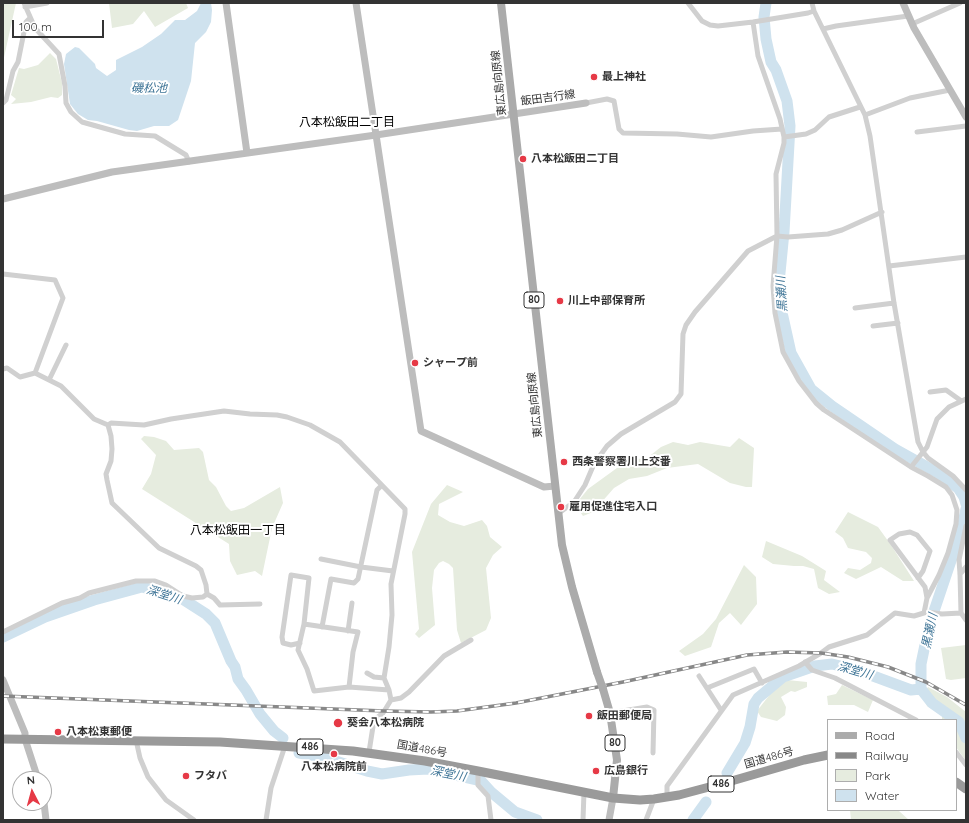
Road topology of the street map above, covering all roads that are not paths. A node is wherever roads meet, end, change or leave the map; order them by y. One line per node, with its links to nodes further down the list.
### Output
1 (48, 3): 9 (street)
2 (226, 3): 28 (street)
3 (356, 3): 26 (street)
4 (501, 3): 20 (main road, 東広島向原線 / 80)
5 (688, 3): 13 (street)
6 (812, 3): 10 (street)
7 (903, 3): 11 (street)
8 (960, 3): 14 (street)
9 (25, 5): 12 (street)
10 (814, 11): 13 (street); 15 (street)
11 (908, 16): 14 (street); 15 (street)
12 (30, 18): 18 (street); 29 (street)
13 (754, 22): 24 (street)
14 (912, 24): 16 (street)
15 (823, 29): 19 (street)
16 (950, 90): 21 (street); 22 (street)
17 (586, 103): 20 (street, 飯田吉行線); 24 (street)
18 (3, 104)
19 (860, 107): 21 (street); 27 (street)
20 (513, 114): 26 (street, 飯田吉行線); 51 (main road, 東広島向原線 / 80)
21 (865, 115): 31 (street)
22 (966, 116)
23 (966, 126): 25 (street)
24 (782, 128): 27 (street)
25 (916, 132)
26 (376, 135): 28 (street, 飯田吉行線); 51 (street)
27 (784, 137): 32 (street)
28 (247, 153): 29 (street, 飯田吉行線)
29 (188, 162): 30 (street, 飯田吉行線)
30 (3, 199)
31 (882, 212): 32 (street); 34 (street)
32 (777, 236): 49 (street); 53 (street)
33 (966, 257): 34 (street)
34 (890, 266): 36 (street)
35 (3, 274): 42 (street)
36 (894, 303): 37 (street); 38 (street)
37 (855, 308)
38 (898, 323): 39 (street); 48 (street)
39 (873, 326)
40 (66, 345): 43 (street)
41 (3, 369): 42 (street)
42 (35, 373): 43 (street)
43 (49, 380): 47 (street)
44 (930, 392): 46 (street)
45 (966, 398): 46 (street)
46 (960, 400): 48 (street)
47 (108, 425): 50 (street); 61 (street)
48 (922, 454): 49 (street); 52 (street)
49 (912, 465): 62 (street)
50 (381, 486): 56 (street); 58 (street)
51 (555, 486): 53 (main road, 東広島向原線 / 80)
52 (966, 490)
53 (559, 513): 85 (main road, 東広島向原線 / 80, bridge)
54 (966, 526): 59 (street)
55 (321, 559): 56 (street)
56 (361, 567): 58 (street); 69 (street)
57 (966, 567): 59 (street)
58 (393, 571): 77 (street)
59 (960, 574): 66 (street)
60 (918, 578): 60 (street); 62 (street)
61 (207, 594): 64 (street); 71 (street)
62 (927, 598): 65 (street)
63 (352, 603): 70 (street)
64 (260, 604)
65 (926, 613): 66 (street); 74 (street)
66 (961, 613): 67 (street)
67 (966, 620)
68 (304, 624): 69 (street); 73 (street); 73 (street)
69 (322, 627): 70 (street)
70 (348, 631): 80 (street)
71 (3, 632)
72 (471, 640): 83 (street)
73 (300, 643): 80 (street)
74 (806, 664): 79 (street); 86 (street)
75 (367, 673): 77 (street)
76 (699, 676): 81 (street)
77 (384, 678): 82 (street)
78 (3, 680): 88 (street)
79 (762, 682): 81 (street); 84 (street)
80 (349, 686): 82 (street)
81 (707, 688): 84 (street)
82 (389, 690): 83 (street)
83 (391, 700): 91 (street)
84 (720, 710): 101 (street)
85 (610, 713): 92 (street); 102 (main road, 東広島向原線 / 80)
86 (914, 719)
87 (3, 739): 88 (highway, 国道486号 / 486)
88 (25, 739): 89 (highway, 国道486号 / 486); 96 (street)
89 (136, 740): 90 (highway, 国道486号 / 486); 104 (street)
90 (285, 746): 91 (highway, 国道486号 / 486); 105 (street)
91 (369, 752): 97 (highway, 国道486号 / 486)
92 (653, 753)
93 (957, 753): 95 (street)
94 (827, 755): 101 (highway, 国道486号 / 486)
95 (966, 765)
96 (35, 771)
97 (478, 776): 100 (highway, 国道486号 / 486); 106 (street)
98 (957, 783): 99 (highway)
99 (966, 789)
100 (584, 792): 102 (highway, 国道486号 / 486); 107 (street)
101 (667, 797): 103 (highway, 国道486号 / 486)
102 (613, 798): 103 (highway, 国道486号 / 486); 108 (street)
103 (654, 799): 109 (street)
104 (194, 820)
105 (266, 820)
106 (491, 820)
107 (583, 820)
108 (610, 820)
109 (646, 820)

